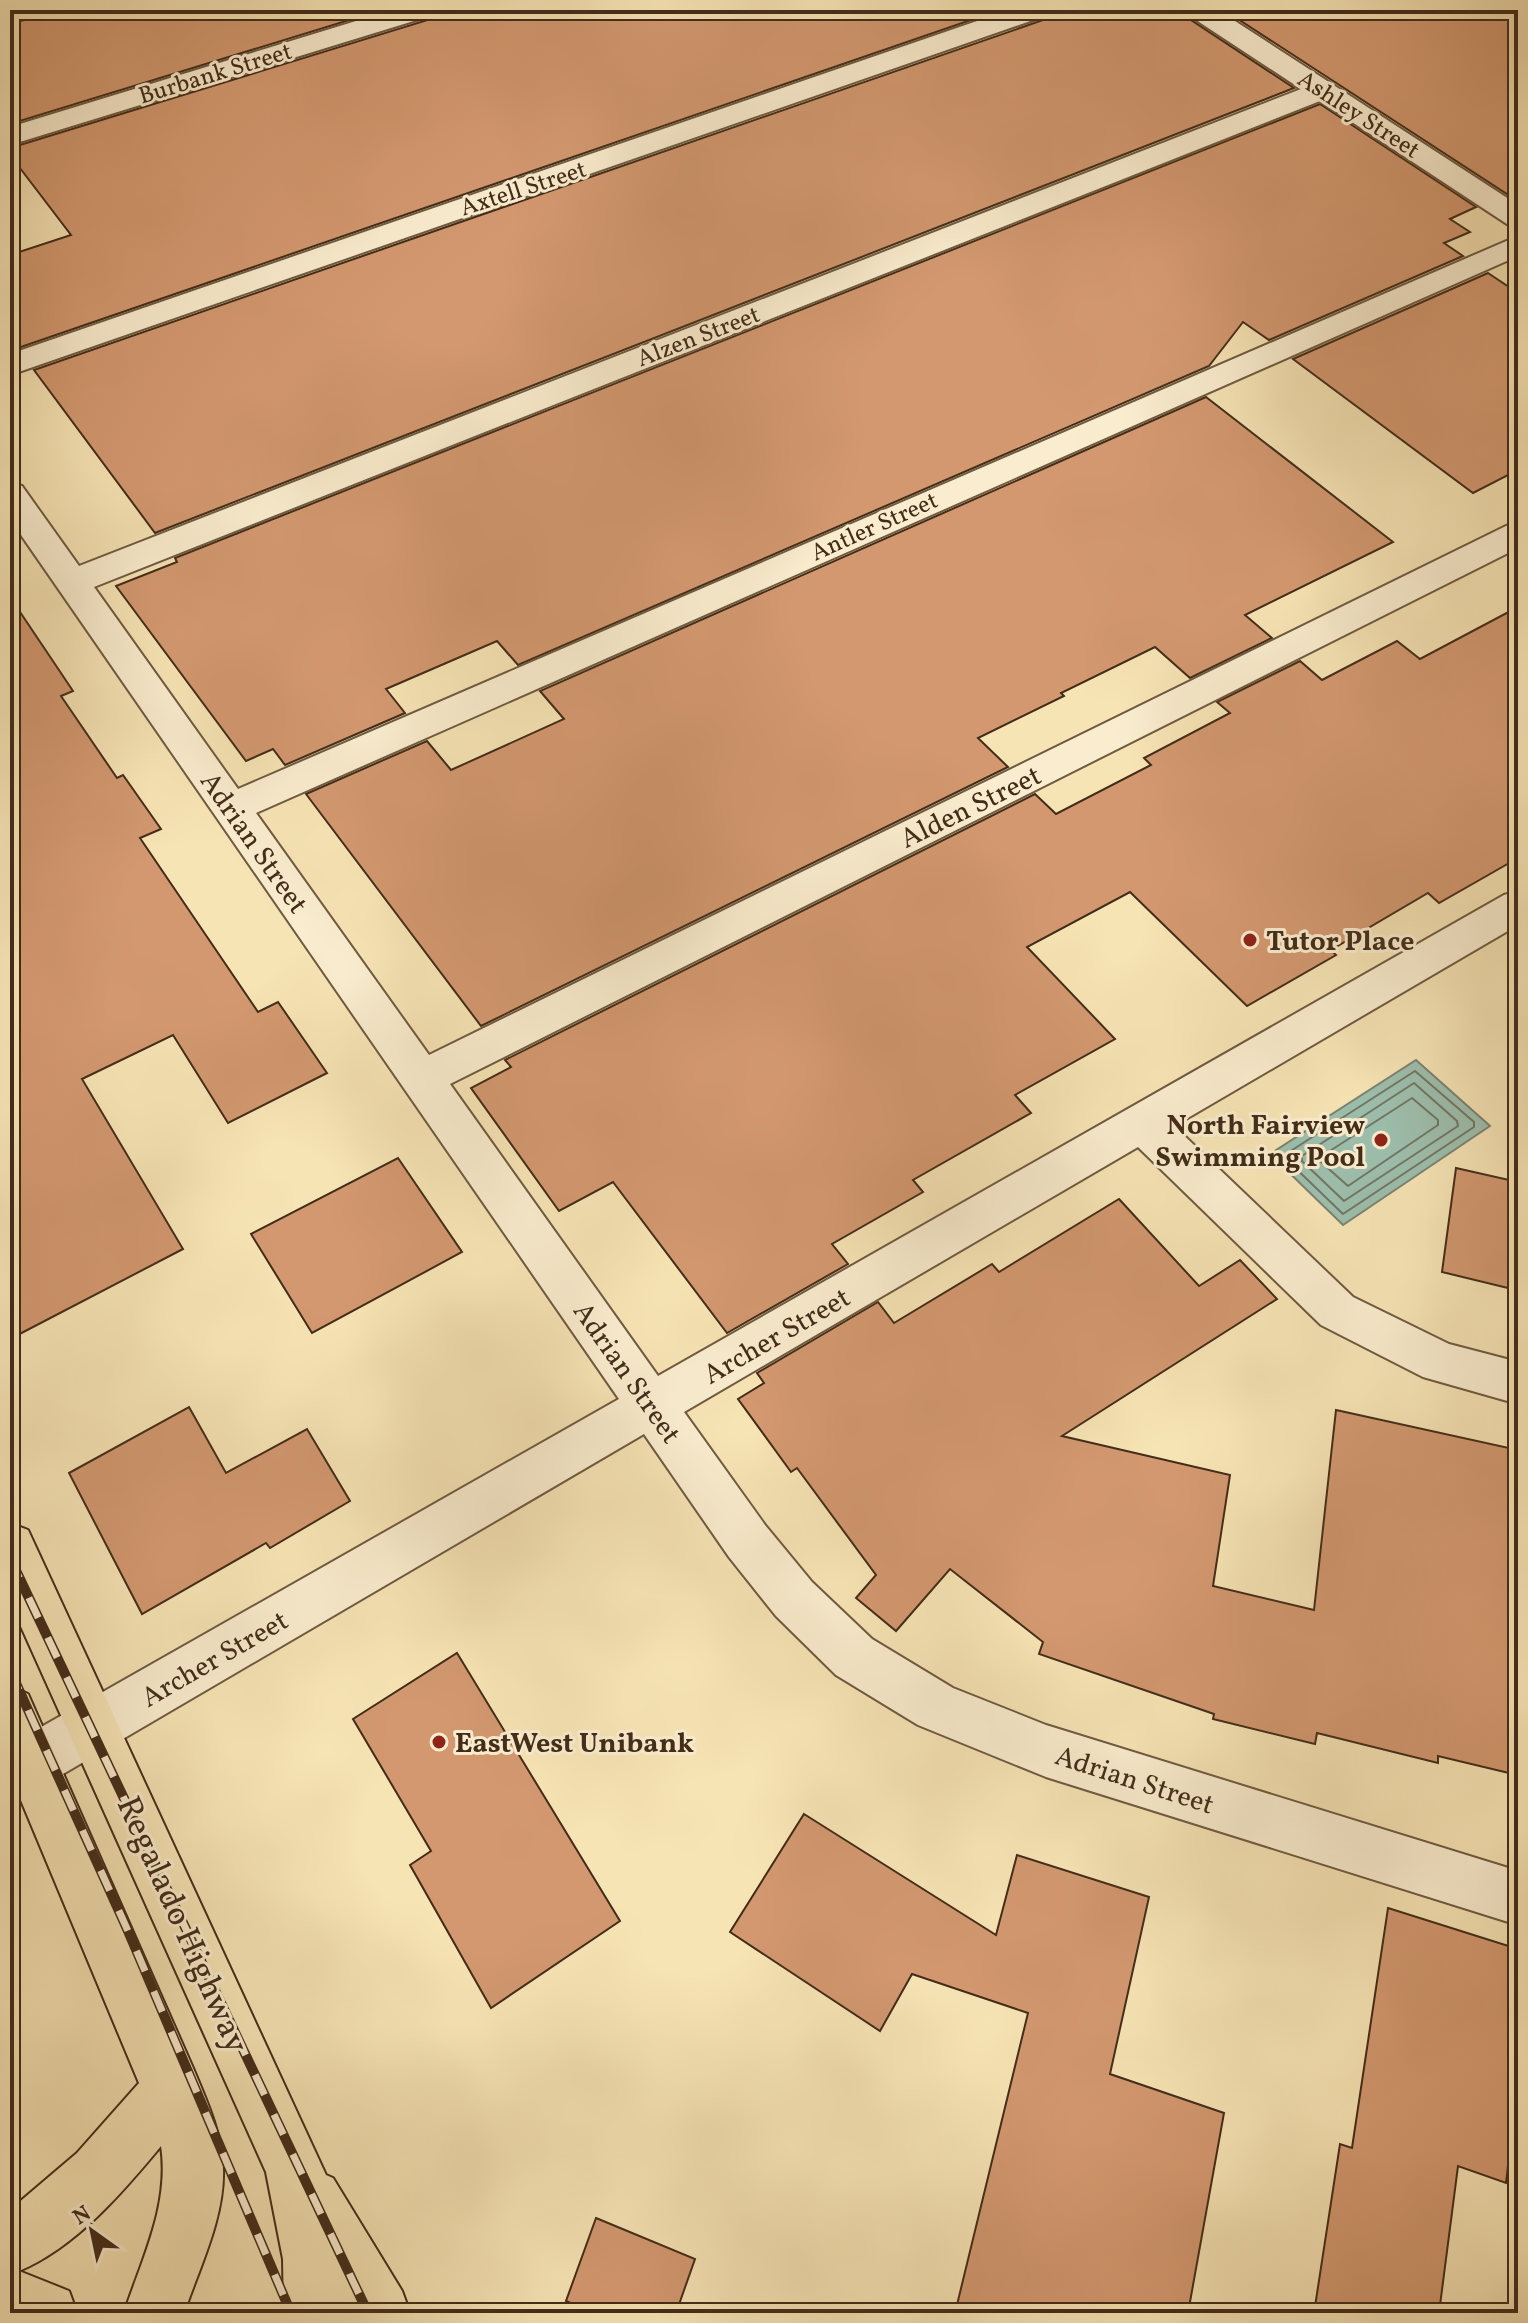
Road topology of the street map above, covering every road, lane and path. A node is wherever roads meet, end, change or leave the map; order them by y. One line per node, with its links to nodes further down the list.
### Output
1 (420, 10): 5 (street, Burbank Street)
2 (1035, 10): 8 (street, Axtell Street)
3 (1200, 10): 4 (street, Ashley Street)
4 (1323, 90): 6 (street, Ashley Street); 11 (street, Alzen Street)
5 (10, 136)
6 (1518, 218)
7 (1518, 245): 12 (street, Antler Street)
8 (10, 365)
9 (10, 494): 11 (street, Adrian Street)
10 (1518, 534): 14 (street, Alden Street)
11 (72, 582): 12 (street, Adrian Street)
12 (231, 808): 14 (street, Adrian Street)
13 (1518, 906): 15 (street, Archer Street)
14 (421, 1079): 17 (street, Adrian Street)
15 (1142, 1123): 16 (street); 17 (street, Archer Street)
16 (1518, 1383)
17 (651, 1407): 20 (street, Archer Street); 22 (street, Adrian Street)
18 (10, 1546): 20 (main road, Regalado Highway)
19 (10, 1712): 21 (main road)
20 (94, 1727): 21 (street, Archer Street); 24 (main road, Regalado Highway)
21 (32, 1762): 23 (main road)
22 (1518, 1898)
23 (173, 2088): 25 (main road); 28 (main road)
24 (295, 2169): 29 (main road, Regalado Highway); 30 (main road)
25 (10, 2245)
26 (10, 2298): 27 (main road)
27 (47, 2313)
28 (154, 2313)
29 (314, 2313)
30 (380, 2313)

